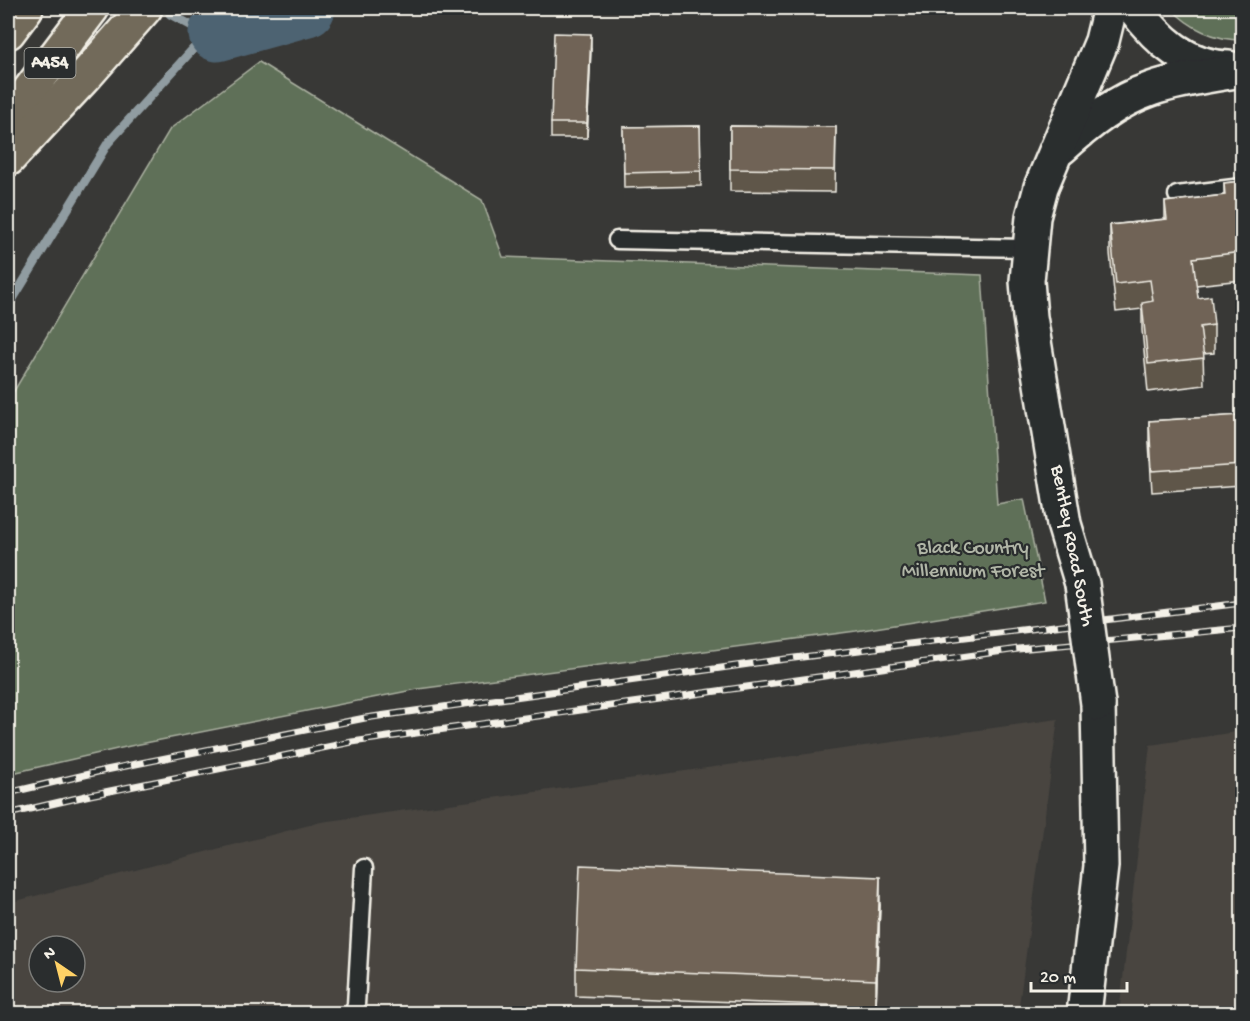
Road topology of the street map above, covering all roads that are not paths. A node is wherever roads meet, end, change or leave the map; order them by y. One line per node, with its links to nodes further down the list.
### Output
1 (26, 8): 6 (highway, A454)
2 (92, 8): 8 (highway, A454)
3 (145, 8): 10 (highway)
4 (1110, 8): 9 (street, Bentley Road South)
5 (1134, 8): 7 (street)
6 (8, 32)
7 (1242, 69): 9 (street, Bentley Road South)
8 (8, 119)
9 (1054, 155): 14 (street, Bentley Road South)
10 (8, 159)
11 (1242, 187): 12 (lane)
12 (1177, 195)
13 (617, 240): 14 (lane)
14 (1029, 248): 17 (street, Bentley Road South, bridge)
15 (364, 868): 16 (lane)
16 (352, 1014)
17 (1084, 1014)

